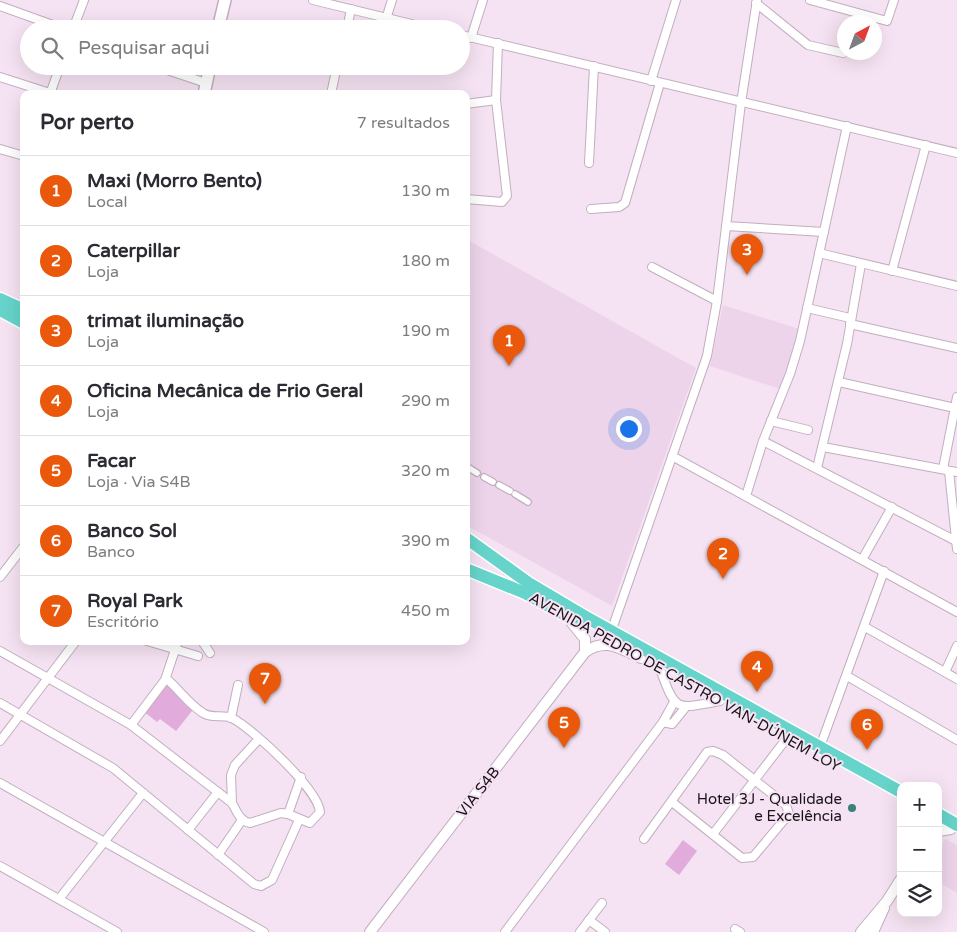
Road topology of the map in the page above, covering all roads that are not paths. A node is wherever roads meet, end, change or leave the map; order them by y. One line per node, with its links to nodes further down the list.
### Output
1 (84, 0): 14 (street)
2 (225, 0): 15 (main road)
3 (312, 0): 11 (street)
4 (392, 0): 12 (street)
5 (483, 0): 18 (street)
6 (676, 0): 27 (street)
7 (810, 0): 8 (street)
8 (894, 0)
9 (757, 1): 20 (street); 35 (street)
10 (0, 6): 13 (street)
11 (351, 9): 12 (street); 16 (street)
12 (386, 18): 17 (street)
13 (39, 20)
14 (76, 20)
15 (220, 20)
16 (349, 20)
17 (394, 20)
18 (471, 38): 19 (street)
19 (498, 43): 21 (street); 33 (street)
20 (837, 52)
21 (594, 66): 27 (street); 41 (street)
22 (57, 75): 31 (street)
23 (175, 75): 29 (street)
24 (208, 75): 29 (main road)
25 (335, 75): 32 (street)
26 (0, 77): 30 (street)
27 (651, 80): 28 (street)
28 (660, 83): 35 (street); 43 (street)
29 (205, 89)
30 (41, 90)
31 (52, 90)
32 (332, 90)
33 (496, 100): 34 (street); 42 (street)
34 (470, 103)
35 (741, 103): 36 (street); 44 (street)
36 (847, 126): 37 (street); 45 (street)
37 (926, 146): 39 (street); 49 (street)
38 (0, 149): 40 (street)
39 (957, 153)
40 (20, 155)
41 (589, 163)
42 (470, 199)
43 (591, 209)
44 (726, 226): 45 (street); 52 (street)
45 (824, 232): 46 (street)
46 (819, 253): 47 (street); 54 (street)
47 (861, 264): 49 (street); 57 (street)
48 (652, 267): 52 (street)
49 (892, 271): 50 (street)
50 (957, 286)
51 (0, 298): 53 (highway)
52 (718, 301): 66 (street)
53 (20, 308)
54 (807, 308): 57 (street); 62 (street)
55 (0, 310): 56 (highway)
56 (20, 321)
57 (850, 321): 58 (street); 59 (street)
58 (957, 348)
59 (839, 382): 61 (street); 65 (street)
60 (957, 396): 61 (street)
61 (955, 408): 69 (street)
62 (771, 421): 63 (street); 64 (street)
63 (808, 430)
64 (763, 440): 67 (street); 72 (street)
65 (823, 446): 67 (street); 69 (street)
66 (672, 456): 72 (street); 85 (street)
67 (816, 468): 74 (street)
68 (470, 469): 70 (street)
69 (950, 471): 76 (street)
70 (477, 473)
71 (484, 477): 73 (street)
72 (746, 496): 78 (street)
73 (528, 502)
74 (892, 507): 76 (street); 78 (street)
75 (470, 541): 85 (highway, AVENIDA PEDRO DE CASTRO VAN-DÚNEM LOY)
76 (956, 545)
77 (20, 551): 81 (street)
78 (863, 558): 80 (street)
79 (470, 571): 82 (highway, AVENIDA PEDRO DE CASTRO VAN-DÚNEM LOY)
80 (884, 571): 83 (street); 84 (street)
81 (0, 577)
82 (556, 611): 93 (street); 96 (highway, AVENIDA PEDRO DE CASTRO VAN-DÚNEM LOY)
83 (957, 612)
84 (865, 627): 98 (street); 99 (street)
85 (611, 632): 116 (highway, AVENIDA PEDRO DE CASTRO VAN-DÚNEM LOY)
86 (73, 645): 100 (street)
87 (160, 645): 91 (street)
88 (176, 645): 91 (street)
89 (205, 645): 94 (street)
90 (957, 646): 98 (street)
91 (173, 649): 95 (street); 102 (street)
92 (0, 651): 100 (street)
93 (585, 652): 96 (street); 144 (street, VIA S4B)
94 (210, 653)
95 (198, 656)
96 (641, 658): 97 (highway, AVENIDA PEDRO DE CASTRO VAN-DÚNEM LOY)
97 (660, 669): 104 (highway, AVENIDA PEDRO DE CASTRO VAN-DÚNEM LOY); 105 (street)
98 (945, 672): 101 (street)
99 (847, 676): 114 (street); 116 (street)
100 (48, 678): 108 (street); 111 (street)
101 (957, 678)
102 (165, 680): 109 (street); 111 (street)
103 (238, 685): 109 (street)
104 (720, 701): 107 (street); 112 (highway, AVENIDA PEDRO DE CASTRO VAN-DÚNEM LOY)
105 (674, 702): 107 (street); 110 (street)
106 (0, 703): 108 (street)
107 (685, 708): 110 (street)
108 (20, 714): 115 (street); 122 (street)
109 (231, 718): 113 (street)
110 (663, 722): 145 (street)
111 (131, 725): 121 (street)
112 (787, 738): 118 (street); 123 (highway, AVENIDA PEDRO DE CASTRO VAN-DÚNEM LOY)
113 (258, 740): 117 (street); 125 (street)
114 (957, 740)
115 (0, 741)
116 (820, 747): 120 (highway, AVENIDA PEDRO DE CASTRO VAN-DÚNEM LOY)
117 (300, 777): 126 (street); 129 (street)
118 (755, 780): 124 (street); 132 (street); 132 (street)
119 (0, 783): 134 (street)
120 (897, 790)
121 (218, 792): 125 (street); 131 (street)
122 (143, 793): 131 (street); 134 (street)
123 (897, 799)
124 (672, 802): 132 (street); 133 (street)
125 (232, 803): 128 (street)
126 (288, 814): 128 (street); 129 (street)
127 (942, 819): 130 (highway)
128 (242, 820): 135 (street)
129 (299, 820): 135 (street)
130 (951, 829)
131 (188, 830): 135 (street)
132 (713, 834)
133 (644, 839)
134 (105, 841): 138 (street); 143 (street)
135 (218, 855)
136 (0, 866): 138 (street)
137 (897, 885): 139 (street)
138 (58, 900): 142 (street)
139 (887, 901): 148 (street); 149 (street)
140 (602, 903): 141 (street)
141 (589, 920): 146 (street); 147 (street)
142 (117, 932)
143 (264, 932)
144 (370, 932)
145 (505, 932)
146 (580, 932)
147 (605, 932)
148 (860, 932)
149 (873, 932)

